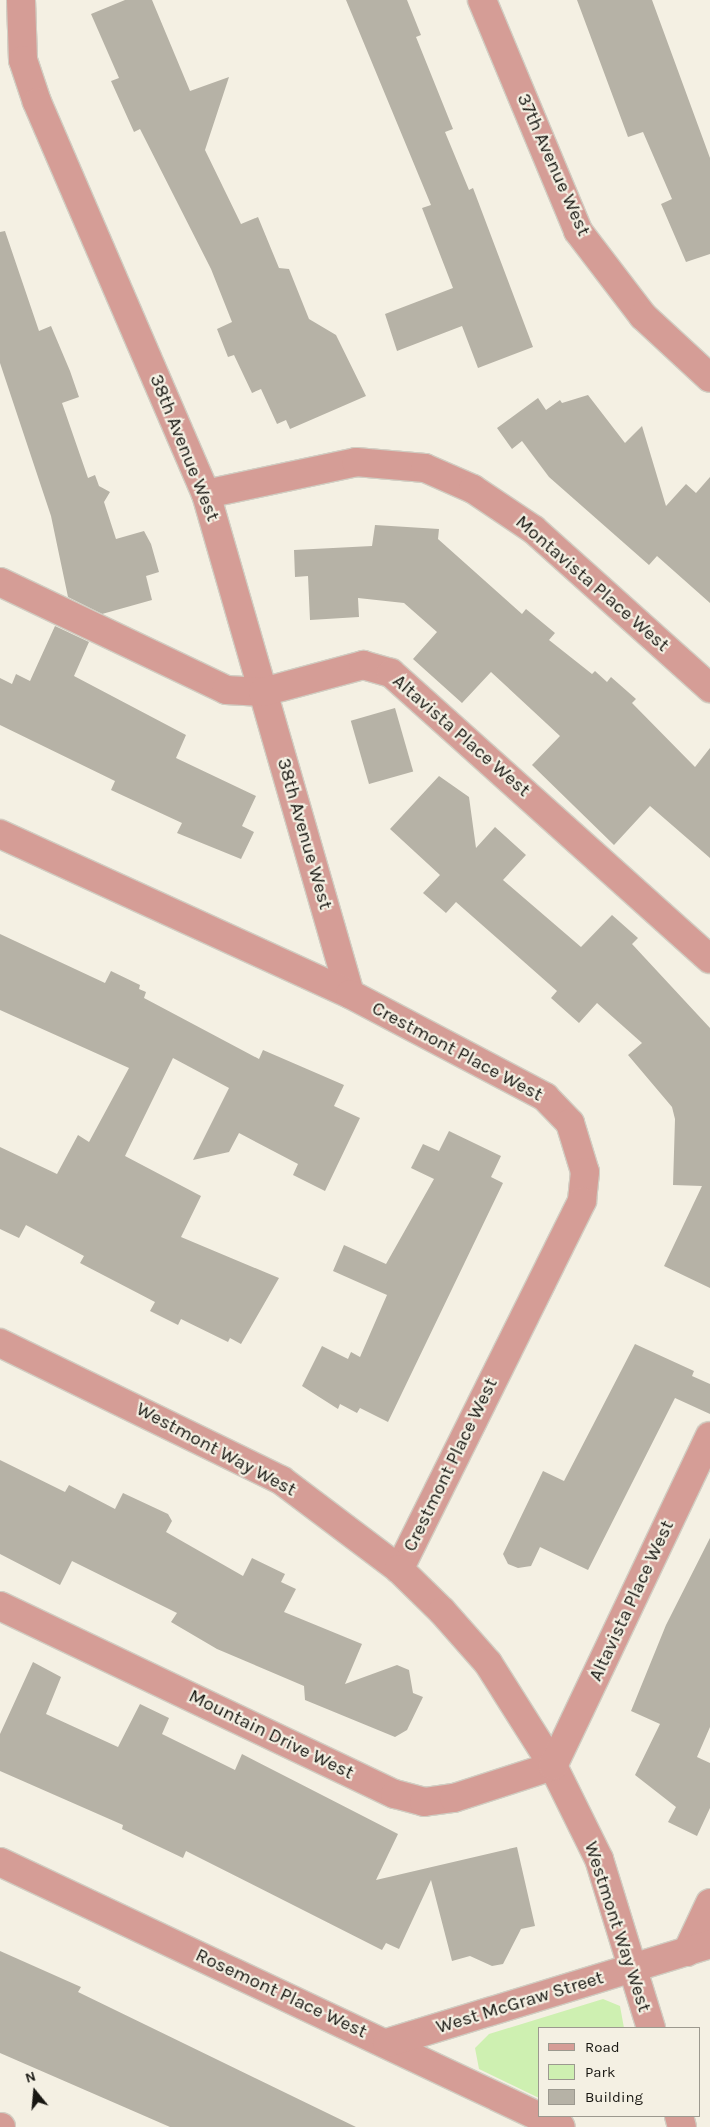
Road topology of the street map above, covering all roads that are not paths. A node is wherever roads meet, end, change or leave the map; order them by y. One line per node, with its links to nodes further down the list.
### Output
1 (20, 0): 4 (street, 38th Avenue West)
2 (482, 0): 3 (street, 37th Avenue West)
3 (710, 378)
4 (206, 494): 6 (street, Montavista Place West); 7 (street, 38th Avenue West)
5 (0, 582): 7 (street, Altavista Place West)
6 (710, 688)
7 (263, 692): 9 (street, Altavista Place West); 10 (street, 38th Avenue West)
8 (0, 834): 10 (street, Crestmont Place West)
9 (710, 960)
10 (350, 994): 13 (street, Crestmont Place West)
11 (0, 1343): 13 (street, Westmont Way West)
12 (710, 1436): 15 (street, Altavista Place West)
13 (399, 1569): 15 (street, Westmont Way West)
14 (0, 1606): 15 (street, Mountain Drive West)
15 (553, 1766): 19 (street, Westmont Way West)
16 (0, 1862): 21 (street, Rosemont Place West)
17 (710, 1903): 18 (street)
18 (698, 1948): 19 (street, West McGraw Street)
19 (632, 1968): 20 (street, Westmont Way West); 21 (street, West McGraw Street)
20 (651, 2027)
21 (387, 2043): 22 (street, Rosemont Place West)
22 (538, 2116)
23 (540, 2117): 24 (street, Rosemont Place West)
24 (561, 2127)

